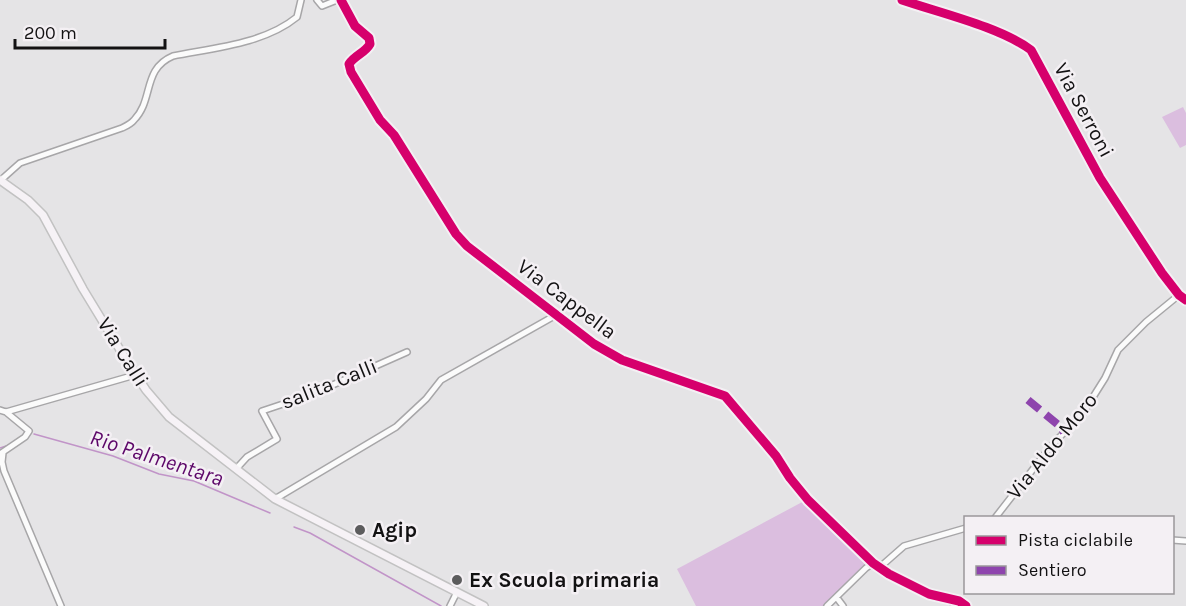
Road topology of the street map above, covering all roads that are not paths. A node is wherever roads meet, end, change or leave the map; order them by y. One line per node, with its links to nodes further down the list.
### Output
1 (301, 0): 5 (street)
2 (317, 0): 3 (street, Via Cappella)
3 (339, 0): 8 (street, Via Cappella)
4 (902, 0): 6 (street, Via Serroni)
5 (0, 180): 10 (main road, Via Calli)
6 (1179, 295): 7 (street, Via Serroni); 15 (street, Via Aldo Moro)
7 (1186, 300)
8 (556, 315): 14 (street); 17 (street, Via Cappella)
9 (407, 352): 13 (street, salita Calli)
10 (135, 375): 11 (street); 13 (main road, Via Calli)
11 (3, 411): 12 (street)
12 (1, 453): 21 (street)
13 (236, 469): 14 (main road, Via Calli)
14 (275, 499): 19 (main road, Via Calli)
15 (997, 516)
16 (964, 529): 18 (street)
17 (873, 563): 18 (street, Via Cappella); 20 (street)
18 (879, 568): 25 (street, Via Cappella)
19 (456, 592): 22 (street); 23 (main road, Via Calli)
20 (832, 603): 24 (street)
21 (61, 606)
22 (450, 606)
23 (484, 606)
24 (843, 606)
25 (966, 606)

